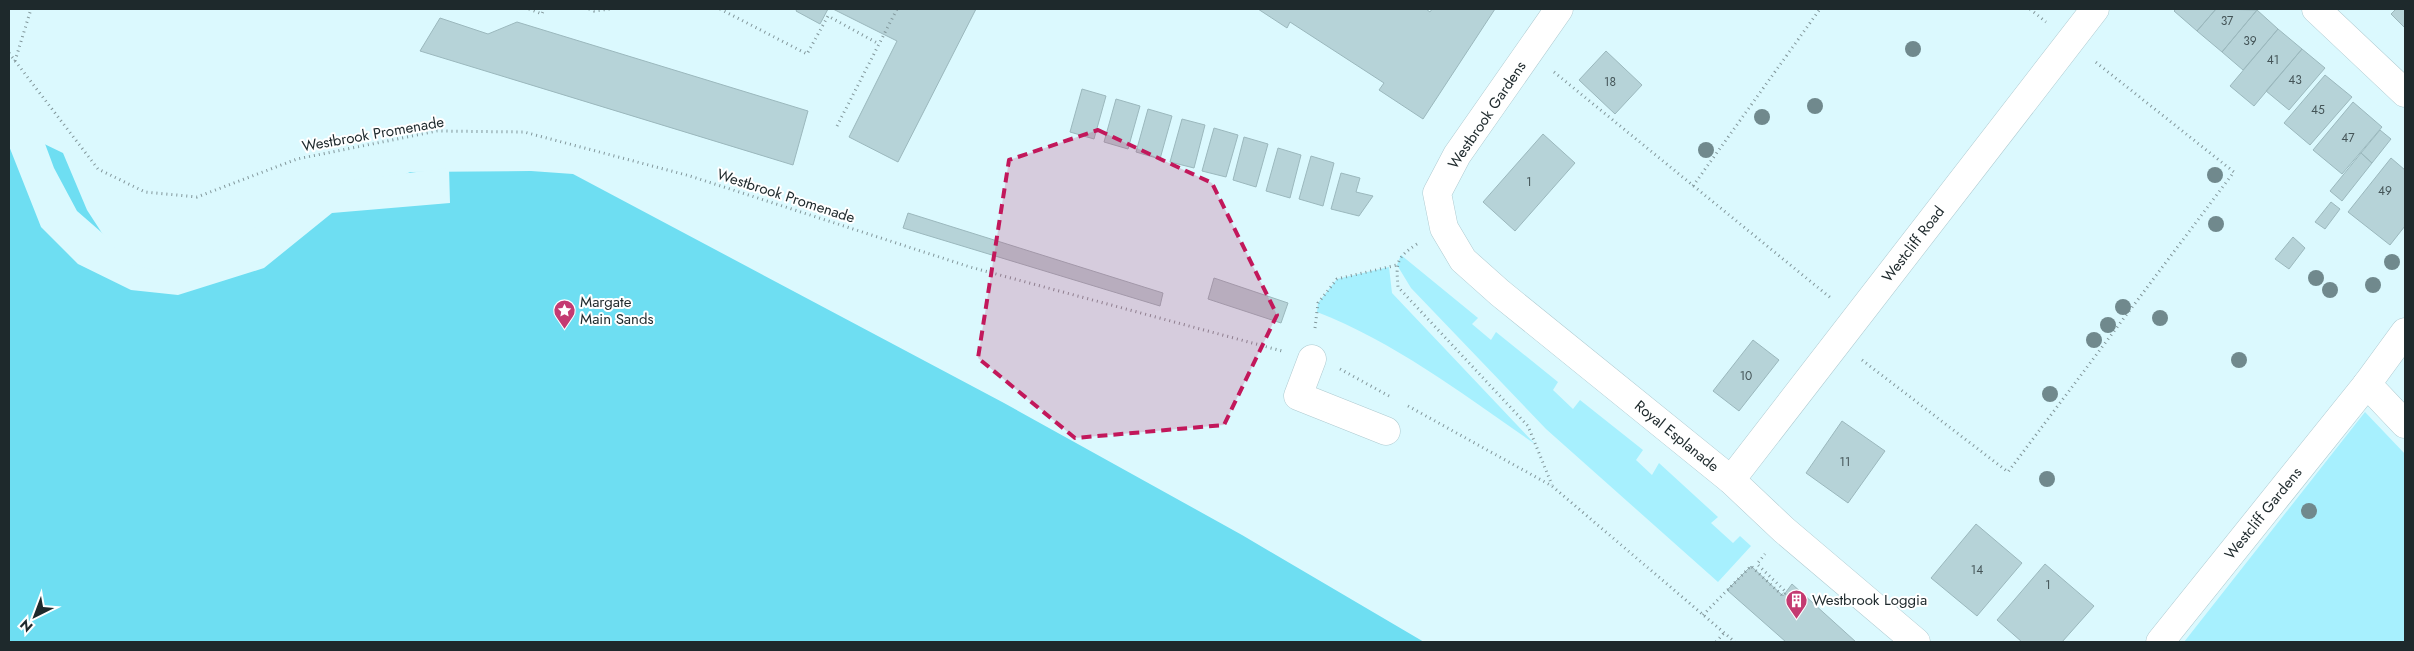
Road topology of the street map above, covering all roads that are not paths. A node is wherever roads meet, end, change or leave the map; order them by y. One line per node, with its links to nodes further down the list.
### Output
1 (1559, 9): 5 (street, Westbrook Gardens)
2 (2095, 9): 11 (street, Westcliff Road)
3 (2316, 9): 4 (street)
4 (2405, 93)
5 (1444, 228): 11 (street, Royal Esplanade)
6 (2405, 332): 8 (street, Westcliff Gardens)
7 (1312, 359): 10 (street)
8 (2367, 384): 9 (street); 13 (street, Westcliff Gardens)
9 (2405, 424)
10 (1386, 430)
11 (1731, 480): 12 (street, Royal Esplanade)
12 (1916, 642)
13 (2160, 642)

